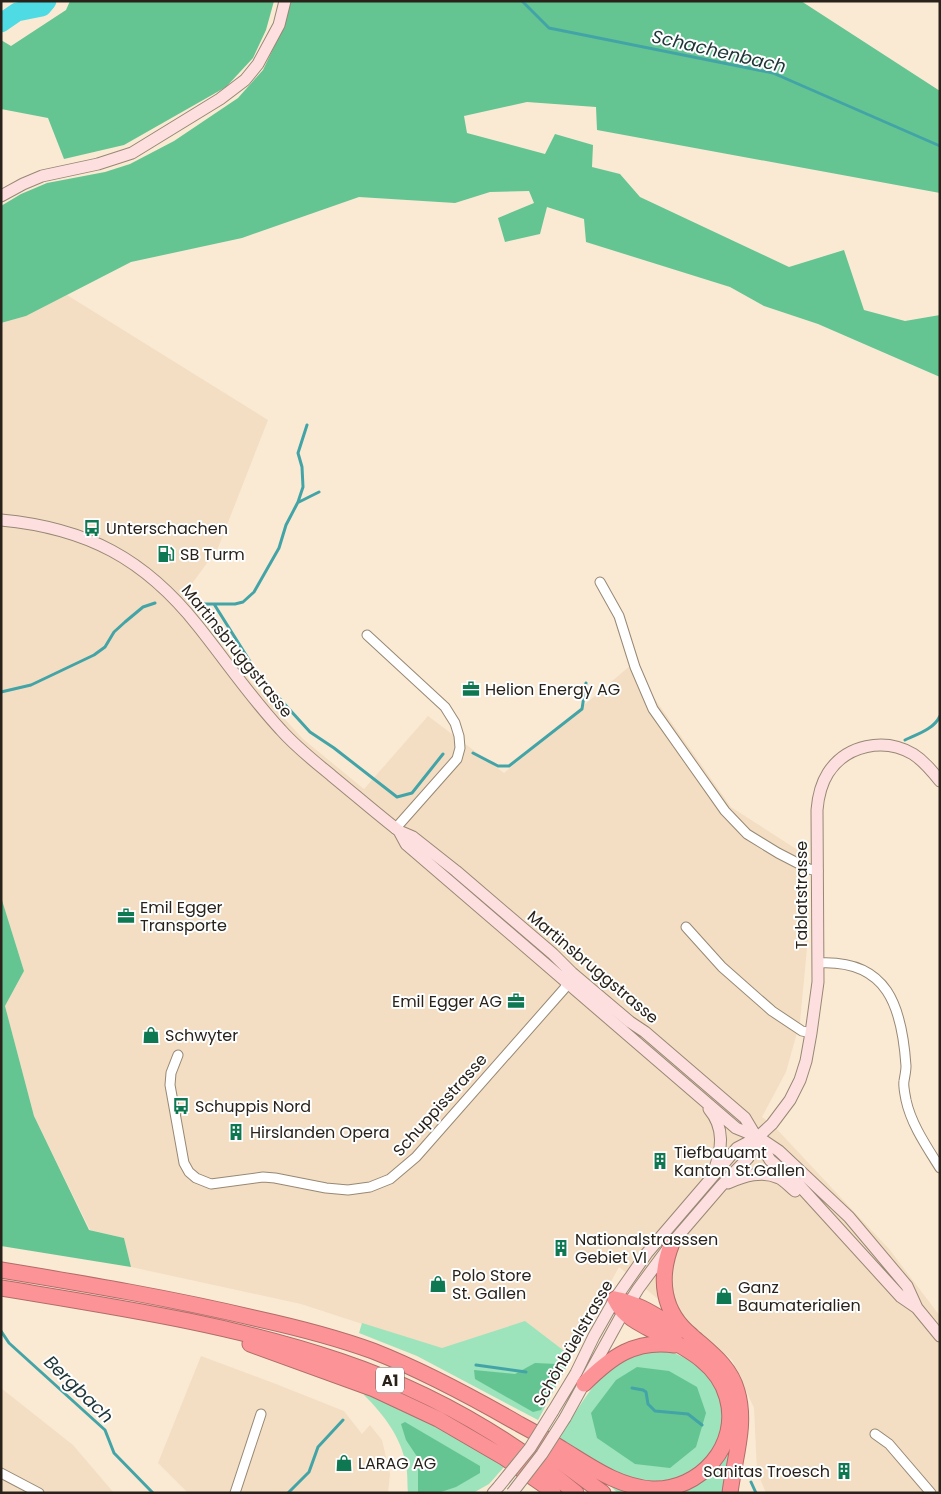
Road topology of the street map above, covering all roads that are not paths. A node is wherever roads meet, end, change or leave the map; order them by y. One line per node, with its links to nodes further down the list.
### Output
1 (285, 1): 2 (main road)
2 (1, 196)
3 (1, 520): 7 (main road, Martinsbruggstrasse)
4 (600, 582): 8 (street)
5 (367, 635): 7 (street)
6 (940, 781): 8 (main road, Tablatstrasse)
7 (397, 830): 11 (main road, Martinsbruggstrasse)
8 (818, 871): 10 (main road, Tablatstrasse)
9 (686, 927): 12 (street)
10 (818, 963): 12 (main road, Tablatstrasse); 16 (street)
11 (570, 978): 13 (street, Schuppisstrasse); 14 (main road, Martinsbruggstrasse); 15 (main road, Martinsbruggstrasse)
12 (811, 1033): 15 (main road, Tablatstrasse)
13 (178, 1056)
14 (695, 1092): 15 (main road, Martinsbruggstrasse); 17 (main road, Martinsbruggstrasse)
15 (758, 1138): 17 (main road, Schönbüelstrasse); 18 (main road, Schönbüelstrasse); 19 (main road, Martinsbruggstrasse); 24 (main road, Martinsbruggstrasse)
16 (940, 1168)
17 (711, 1178): 23 (main road, Schönbüelstrasse)
18 (721, 1186): 19 (main road, Martinsbruggstrasse); 20 (main road, Schönbüelstrasse)
19 (825, 1213): 24 (main road, Martinsbruggstrasse)
20 (672, 1243): 23 (main road, Schönbüelstrasse); 27 (highway, A1)
21 (1, 1270): 29 (highway, A1)
22 (1, 1288): 25 (highway, A1)
23 (622, 1304): 27 (highway, A1); 28 (main road, Schönbüelstrasse); 33 (main road, Schönbüelstrasse, bridge)
24 (917, 1308): 26 (main road, Martinsbruggstrasse)
25 (181, 1319): 37 (highway, A1); 38 (highway, A1)
26 (940, 1336)
27 (687, 1342): 28 (highway, A1); 29 (highway, A1); 40 (highway, A1)
28 (584, 1384): 36 (main road, Schönbüelstrasse, bridge)
29 (489, 1407): 39 (highway, A1)
30 (261, 1414): 35 (street)
31 (875, 1434): 41 (street)
32 (1, 1473): 34 (street)
33 (497, 1489)
34 (39, 1493)
35 (235, 1493)
36 (512, 1493)
37 (553, 1493)
38 (576, 1493)
39 (604, 1493)
40 (730, 1493)
41 (931, 1493)

